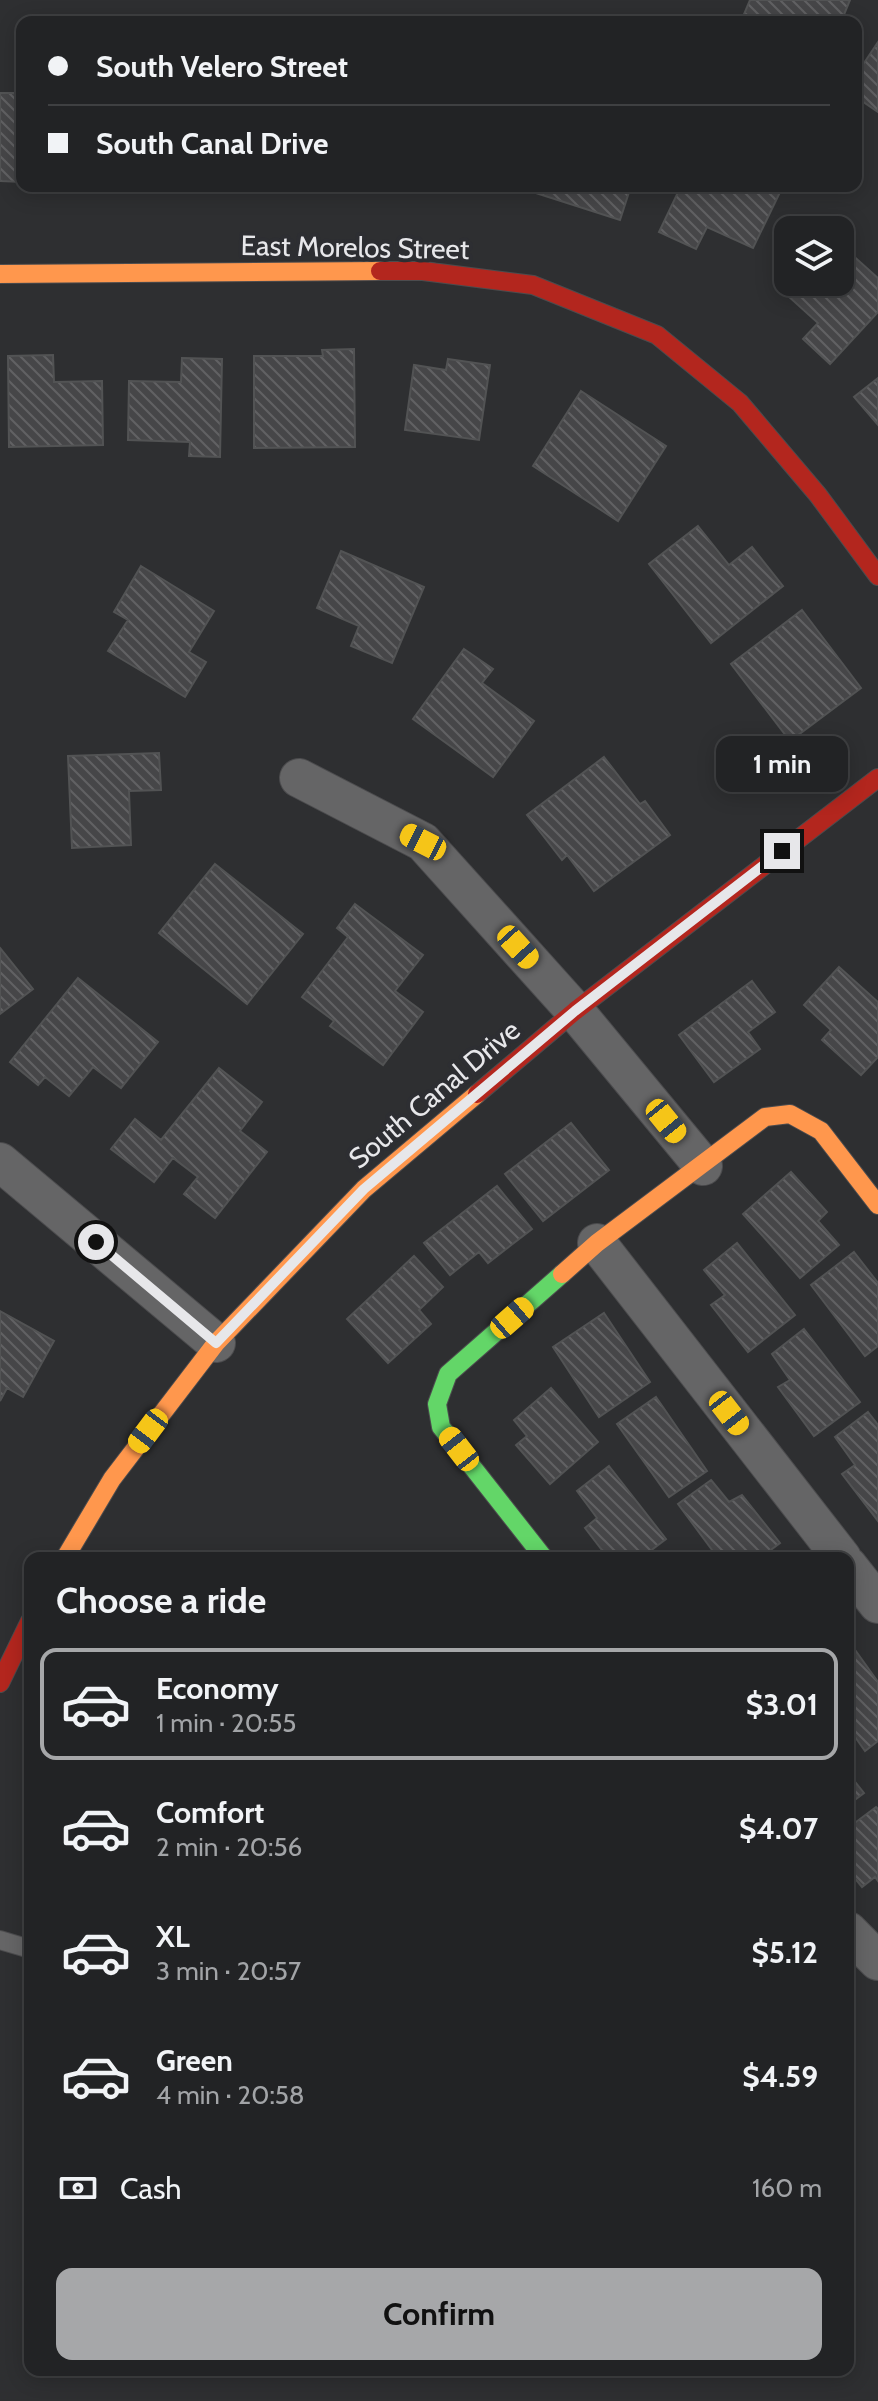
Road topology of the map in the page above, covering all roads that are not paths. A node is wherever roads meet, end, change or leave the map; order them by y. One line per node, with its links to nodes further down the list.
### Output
1 (0, 274): 2 (street, East Morelos Street)
2 (878, 576)
3 (299, 778): 5 (street)
4 (878, 778): 5 (street, South Canal Drive)
5 (575, 1011): 7 (street); 10 (street, South Canal Drive)
6 (0, 1162): 10 (street)
7 (703, 1166): 8 (street); 9 (street)
8 (878, 1205)
9 (597, 1243): 12 (street); 13 (street)
10 (216, 1343): 11 (street, South Canal Drive)
11 (76, 1552)
12 (539, 1552)
13 (837, 1552)
14 (854, 1574): 15 (street)
15 (878, 1604)
16 (24, 1633): 17 (street)
17 (0, 1683)
18 (854, 1937): 21 (street)
19 (0, 1940): 20 (lane)
20 (24, 1947)
21 (878, 1961)

